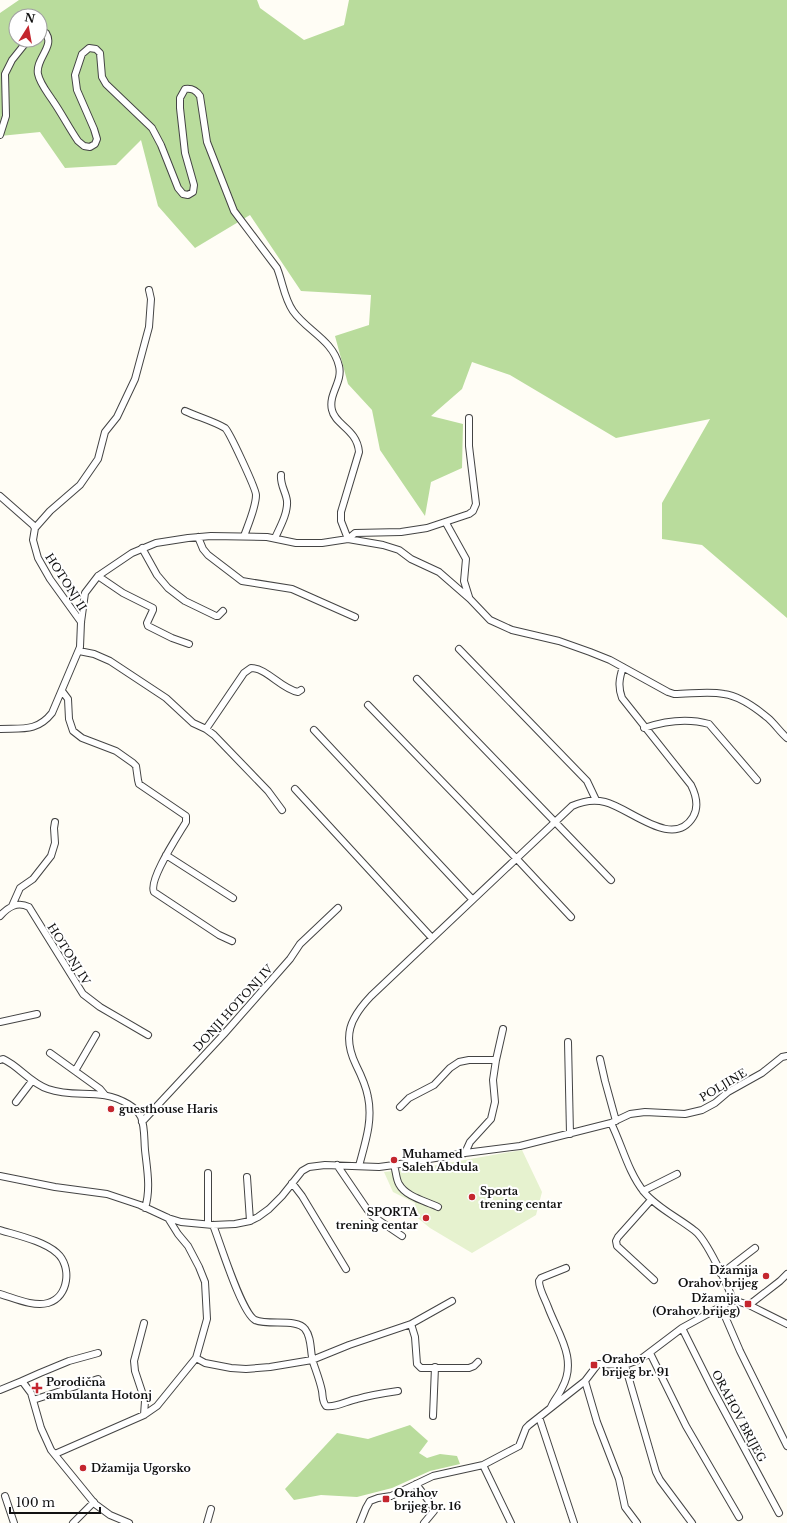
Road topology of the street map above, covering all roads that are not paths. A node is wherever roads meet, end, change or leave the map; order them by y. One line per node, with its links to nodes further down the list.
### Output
1 (22, 48): 3 (street)
2 (46, 48): 14 (street)
3 (0, 135)
4 (149, 290): 10 (street)
5 (185, 411): 11 (street)
6 (469, 418): 9 (street)
7 (281, 475): 13 (street)
8 (0, 496): 10 (street)
9 (446, 523): 14 (street); 17 (street)
10 (35, 528): 20 (street, HOTONJ II)
11 (244, 536): 12 (street); 13 (street)
12 (198, 537): 15 (street); 19 (street)
13 (275, 538): 14 (street)
14 (348, 539): 17 (street)
15 (142, 548): 16 (street); 18 (street)
16 (98, 576): 20 (street); 21 (street)
17 (470, 599): 24 (street)
18 (223, 611)
19 (355, 617)
20 (81, 622): 23 (street)
21 (189, 644)
22 (459, 649): 36 (street)
23 (79, 651): 27 (street); 31 (street)
24 (623, 667): 29 (street); 33 (street)
25 (417, 679): 39 (street)
26 (301, 690): 31 (street)
27 (62, 691): 30 (street); 40 (street)
28 (368, 705): 41 (street)
29 (644, 728): 34 (street); 36 (street)
30 (0, 729)
31 (206, 729): 37 (street)
32 (314, 730): 44 (street)
33 (787, 738)
34 (756, 780)
35 (295, 789): 49 (street)
36 (596, 800): 39 (street)
37 (282, 810)
38 (55, 822): 45 (street)
39 (555, 822): 41 (street); 42 (street)
40 (166, 855): 43 (street); 50 (street)
41 (516, 858): 44 (street); 48 (street)
42 (611, 880)
43 (233, 898)
44 (472, 899): 49 (street)
45 (12, 906): 47 (street); 55 (street, HOTONJ IV)
46 (338, 908): 67 (street, DONJI HOTONJ IV)
47 (0, 916)
48 (571, 918)
49 (432, 938): 73 (street)
50 (232, 941)
51 (37, 1014): 52 (street)
52 (0, 1022)
53 (503, 1028): 61 (street)
54 (96, 1035): 62 (street)
55 (148, 1035)
56 (568, 1042): 69 (street)
57 (50, 1053): 62 (street)
58 (787, 1056): 68 (street, POLJINE)
59 (600, 1059): 68 (street)
60 (0, 1060): 63 (street)
61 (496, 1060): 66 (street); 70 (street)
62 (75, 1071): 64 (street)
63 (32, 1081): 64 (street); 65 (street)
64 (105, 1094): 67 (street)
65 (16, 1102)
66 (400, 1107)
67 (142, 1122): 82 (street)
68 (613, 1122): 69 (street, POLJINE); 79 (street)
69 (570, 1134): 70 (street, POLJINE)
70 (465, 1153): 71 (street, POLJINE)
71 (394, 1165): 73 (street, POLJINE); 81 (street)
72 (337, 1166): 73 (street, POLJINE); 78 (street, POLJINE); 87 (street)
73 (359, 1166)
74 (208, 1173): 85 (street)
75 (677, 1174): 79 (street)
76 (0, 1176): 82 (street)
77 (247, 1177): 84 (street)
78 (292, 1183): 84 (street, POLJINE); 90 (street)
79 (643, 1191): 80 (street)
80 (652, 1200): 91 (street); 93 (street)
81 (438, 1207)
82 (145, 1208): 83 (street)
83 (168, 1218): 85 (street); 105 (street)
84 (250, 1221): 85 (street)
85 (211, 1225): 106 (street)
86 (0, 1230): 94 (street)
87 (402, 1236)
88 (755, 1248): 91 (street)
89 (566, 1268): 116 (street)
90 (346, 1270)
91 (721, 1274): 95 (street)
92 (787, 1274): 97 (street)
93 (654, 1280)
94 (0, 1294)
95 (733, 1300): 97 (street); 98 (street)
96 (452, 1301): 100 (street)
97 (749, 1305): 101 (street)
98 (721, 1307): 102 (street); 120 (street)
99 (144, 1323): 117 (street)
100 (411, 1324): 106 (street); 109 (street)
101 (787, 1324)
102 (682, 1328): 103 (street); 127 (street, ORAHOV BRIJEG)
103 (650, 1352): 108 (street); 128 (street)
104 (98, 1353): 111 (street)
105 (196, 1358): 106 (street); 117 (street)
106 (312, 1360): 114 (street)
107 (478, 1362): 109 (street)
108 (625, 1365): 112 (street); 138 (street)
109 (435, 1368): 118 (street)
110 (98, 1379): 115 (street)
111 (22, 1381): 113 (street); 115 (street)
112 (585, 1381): 116 (street); 137 (street)
113 (0, 1390)
114 (398, 1391)
115 (33, 1400): 121 (street)
116 (551, 1408): 119 (street)
117 (144, 1415): 121 (street)
118 (433, 1416)
119 (539, 1417): 122 (street); 136 (street)
120 (787, 1446)
121 (54, 1454): 125 (street)
122 (483, 1465): 123 (street); 135 (street)
123 (416, 1484): 133 (street); 134 (street)
124 (6, 1496): 129 (street)
125 (94, 1502): 130 (street); 131 (street)
126 (211, 1510): 132 (street)
127 (779, 1513)
128 (739, 1517)
129 (14, 1523)
130 (73, 1523)
131 (129, 1523)
132 (207, 1523)
133 (360, 1523)
134 (424, 1523)
135 (512, 1523)
136 (574, 1523)
137 (637, 1523)
138 (692, 1523)

